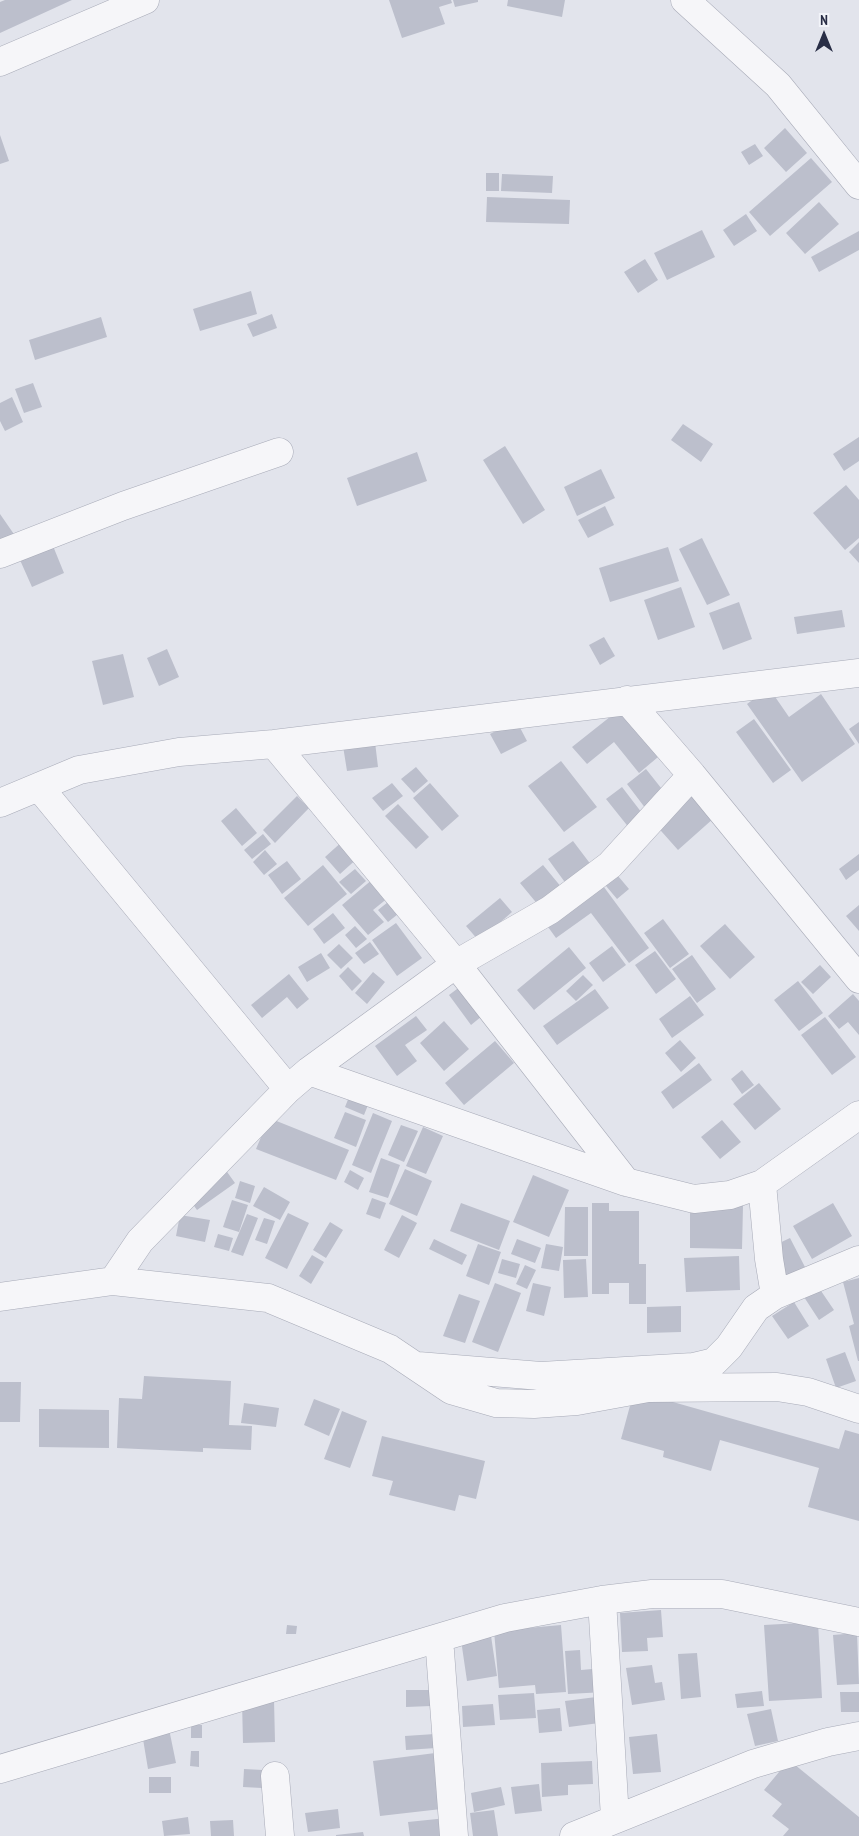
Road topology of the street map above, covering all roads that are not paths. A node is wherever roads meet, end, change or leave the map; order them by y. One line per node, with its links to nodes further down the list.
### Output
1 (145, 0): 3 (street)
2 (685, 0): 4 (street)
3 (0, 62)
4 (859, 185)
5 (279, 452): 6 (street)
6 (0, 554)
7 (859, 672): 8 (street)
8 (627, 700): 9 (street); 10 (street)
9 (274, 744): 11 (street); 13 (street)
10 (692, 774): 13 (street); 14 (street)
11 (40, 787): 12 (street); 16 (street)
12 (0, 802)
13 (456, 964): 15 (street); 20 (street)
14 (859, 979)
15 (309, 1070): 16 (street); 20 (street)
16 (288, 1089): 23 (street)
17 (859, 1115): 18 (street)
18 (832, 1135): 19 (street); 21 (street)
19 (859, 1138)
20 (626, 1182): 21 (street)
21 (762, 1184): 24 (street)
22 (859, 1260): 24 (street)
23 (113, 1281): 25 (street); 26 (street)
24 (775, 1295): 26 (street)
25 (0, 1297)
26 (418, 1366): 27 (street)
27 (859, 1409)
28 (602, 1600): 29 (street); 30 (street); 34 (street)
29 (859, 1622)
30 (438, 1638): 32 (street); 36 (street)
31 (859, 1736): 34 (street)
32 (0, 1769)
33 (275, 1776): 35 (street)
34 (615, 1818): 37 (street)
35 (280, 1836)
36 (454, 1836)
37 (574, 1836)

